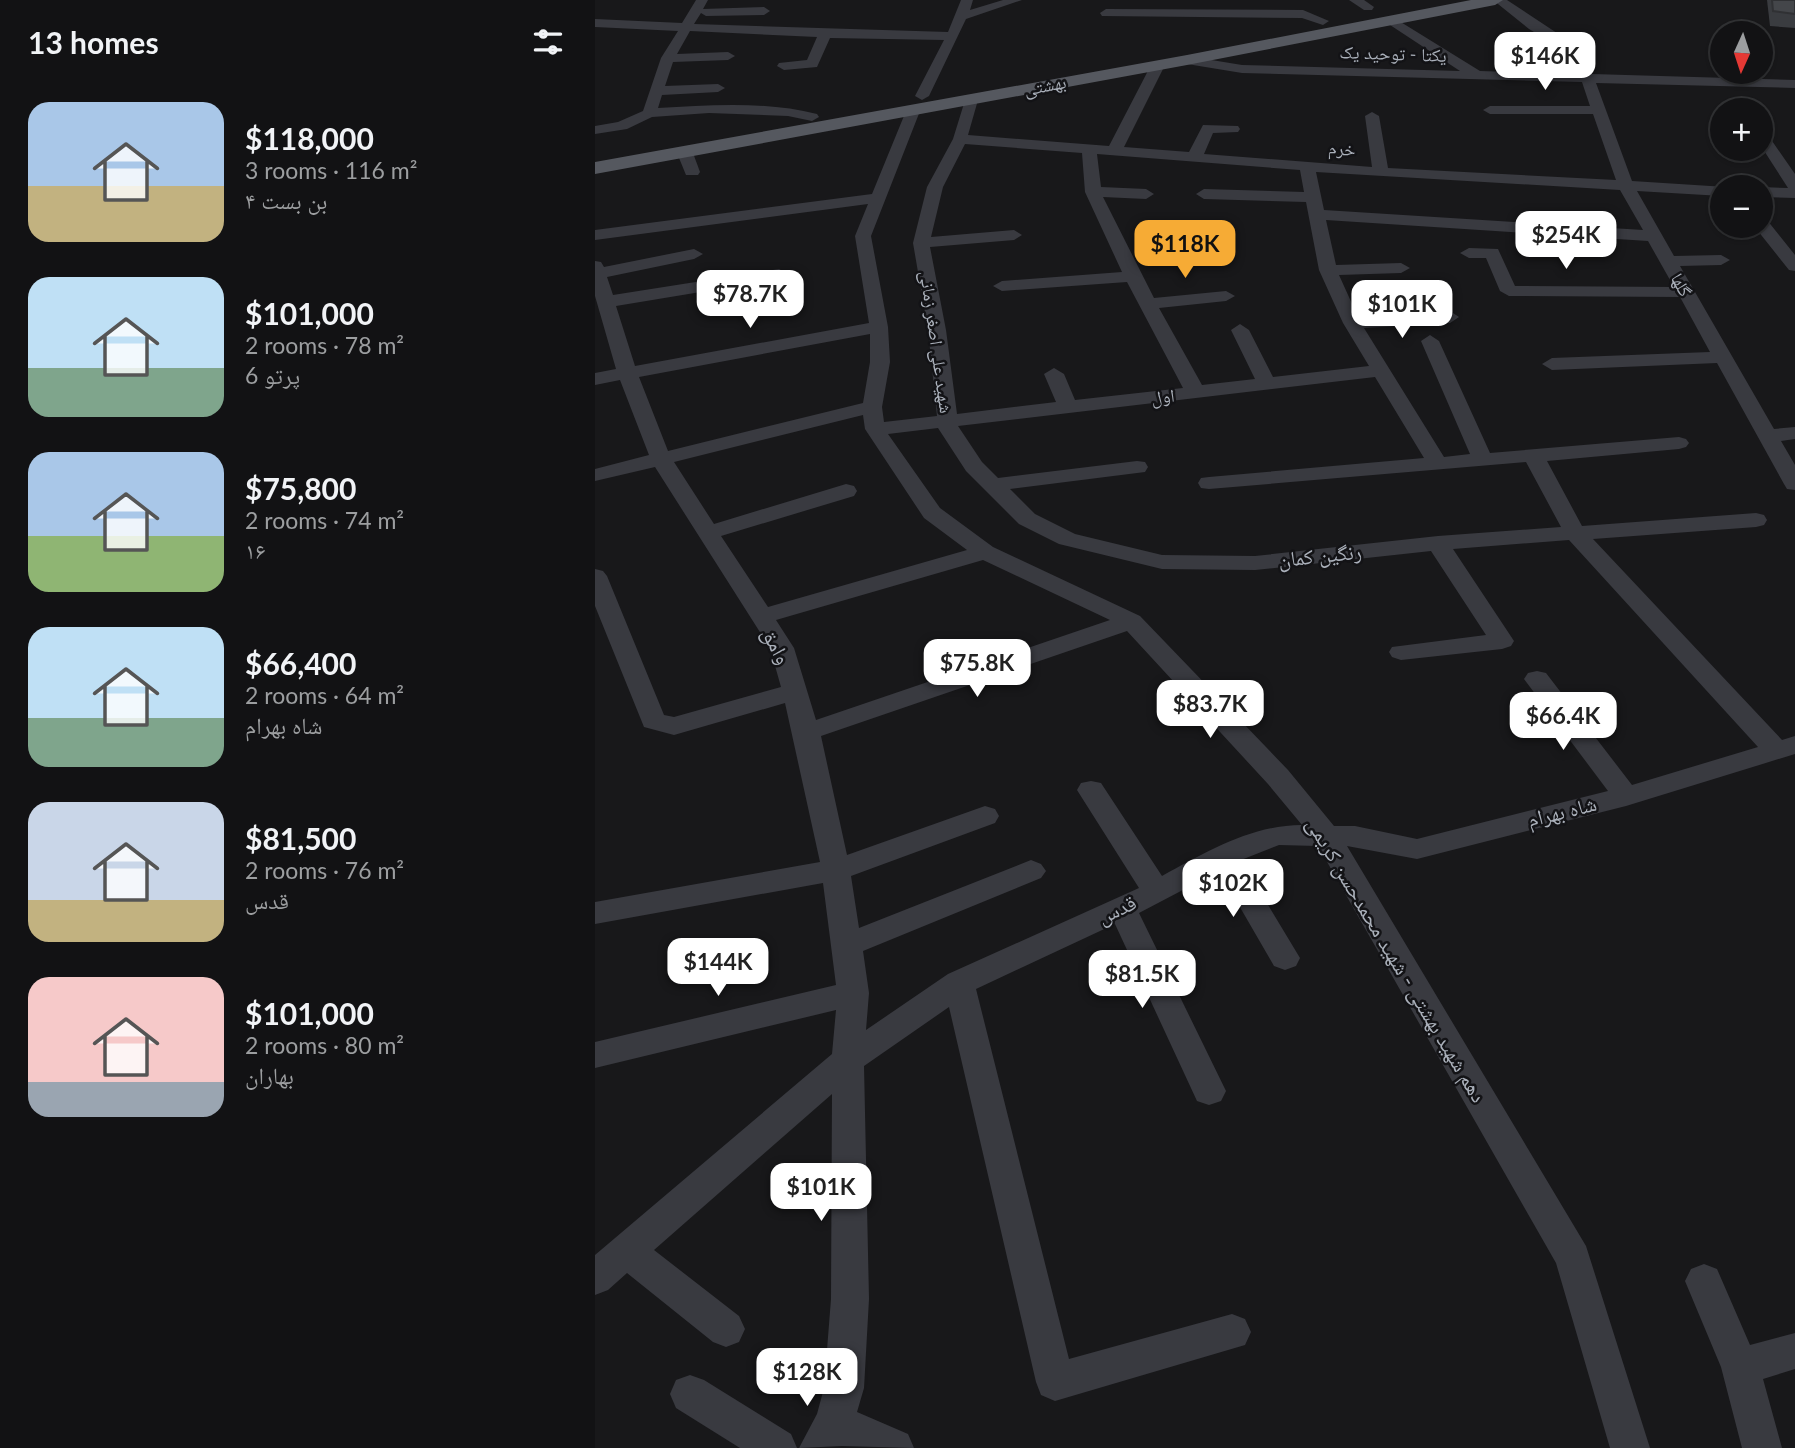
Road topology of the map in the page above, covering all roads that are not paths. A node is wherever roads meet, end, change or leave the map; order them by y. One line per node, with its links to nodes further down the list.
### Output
1 (702, 0): 9 (street)
2 (967, 0): 11 (street)
3 (1016, 0): 11 (street)
4 (1355, 0): 7 (street)
5 (1441, 0): 13 (main road, بهشتی)
6 (1497, 0): 12 (main road, بهشتی); 24 (street, گلها)
7 (1368, 7)
8 (764, 11): 9 (street)
9 (694, 13): 15 (street)
10 (1107, 13): 13 (street)
11 (964, 16): 17 (street)
12 (1391, 20): 20 (main road, بهشتی); 23 (street)
13 (1323, 22): 29 (main road, بهشتی)
14 (596, 25): 15 (street)
15 (684, 28): 16 (street); 19 (street)
16 (825, 34): 17 (street); 22 (street)
17 (950, 36): 29 (street)
18 (728, 56): 19 (street)
19 (668, 58): 27 (street)
20 (1187, 60): 21 (main road, بهشتی); 23 (street, یکتا - توحید یک)
21 (1158, 65): 28 (main road, بهشتی); 39 (street)
22 (784, 66)
23 (1476, 75): 24 (street, یکتا - توحید یک)
24 (1587, 78): 25 (street, یکتا - توحید یک); 31 (street, گلها)
25 (1795, 84)
26 (718, 88): 27 (street)
27 (657, 91): 32 (street)
28 (971, 100): 29 (main road, بهشتی); 37 (street, شهید علی اصغر زمانی)
29 (917, 104): 34 (main road, بهشتی); 40 (main road, بهشتی); 58 (street)
30 (1490, 110): 31 (street)
31 (1599, 110): 51 (street, گلها)
32 (649, 113): 34 (street); 36 (street)
33 (1372, 116): 48 (street)
34 (812, 117): 44 (main road, بهشتی)
35 (1233, 129): 42 (street)
36 (595, 130)
37 (960, 139): 38 (street, خرم); 64 (street, شهید علی اصغر زمانی)
38 (1089, 148): 39 (street, خرم); 53 (street)
39 (1115, 150): 42 (street, خرم)
40 (685, 153): 44 (main road, بهشتی); 47 (street)
41 (1773, 153): 50 (street)
42 (1195, 156): 45 (street, خرم)
43 (595, 158): 44 (main road, بهشتی)
44 (630, 158): 46 (main road, بهشتی); 49 (main road)
45 (1307, 166): 48 (street, خرم); 59 (street)
46 (595, 168)
47 (692, 172)
48 (1381, 172): 51 (street, خرم)
49 (595, 174)
50 (1795, 186)
51 (1627, 188): 52 (street, خرم); 62 (street, گلها)
52 (1710, 191)
53 (1093, 192): 56 (street); 74 (street)
54 (1773, 192): 55 (street)
55 (1795, 193)
56 (1146, 194)
57 (1204, 194): 59 (street)
58 (880, 198): 60 (street); 82 (street)
59 (1317, 206): 62 (street); 71 (street)
60 (595, 235)
61 (1014, 235): 64 (street)
62 (1653, 236): 68 (street, گلها)
63 (1772, 238): 69 (street)
64 (921, 243): 97 (street, شهید علی اصغر زمانی)
65 (1469, 253): 76 (street)
66 (694, 254): 72 (street)
67 (1721, 260): 68 (street)
68 (1668, 261): 76 (street, گلها)
69 (1795, 266)
70 (1401, 268): 71 (street)
71 (1328, 270): 81 (street)
72 (596, 271): 78 (street, وامق)
73 (779, 274): 78 (street)
74 (1133, 276): 75 (street); 79 (street)
75 (1002, 286)
76 (1684, 292): 87 (street, گلها)
77 (1226, 296): 79 (street)
78 (606, 302): 83 (street, وامق)
79 (1148, 304): 94 (street)
80 (1450, 317): 81 (street)
81 (1352, 323): 89 (street)
82 (879, 327): 90 (street); 96 (street)
83 (615, 330): 85 (street); 90 (street, وامق)
84 (1240, 330): 93 (street)
85 (595, 335)
86 (1430, 341): 103 (street)
87 (1723, 357): 88 (street); 99 (street, گلها)
88 (1552, 364)
89 (1379, 371): 93 (street, اول); 104 (street)
90 (627, 372): 92 (street); 102 (street, وامق)
91 (1054, 374): 95 (street)
92 (595, 379)
93 (1267, 384): 94 (street, اول)
94 (1196, 393): 95 (street, اول)
95 (1068, 408): 97 (street, اول)
96 (874, 418): 97 (street); 102 (street); 116 (street, دهم شهید بهشتی - شهید محمدحسن کریمی)
97 (947, 422): 109 (street, شهید علی اصغر زمانی)
98 (1795, 433): 99 (street)
99 (1767, 436): 108 (street, گلها)
100 (1679, 443): 101 (street)
101 (1533, 455): 103 (street); 113 (street)
102 (661, 459): 106 (street); 112 (street, وامق)
103 (1483, 460): 104 (street)
104 (1437, 464): 107 (street)
105 (1137, 467): 109 (street)
106 (595, 475)
107 (1209, 482)
108 (1795, 484)
109 (993, 485): 114 (street, شهید علی اصغر زمانی)
110 (846, 491): 112 (street)
111 (1756, 520): 113 (street, رنگین کمان)
112 (706, 533): 118 (street, وامق)
113 (1575, 533): 115 (street, رنگین کمان); 124 (street)
114 (1067, 539): 115 (street, رنگین کمان)
115 (1438, 543): 120 (street)
116 (985, 551): 118 (street); 119 (street, دهم شهید بهشتی - شهید محمدحسن کریمی)
117 (595, 576): 122 (street)
118 (760, 617): 122 (street, وامق)
119 (1131, 621): 123 (street); 128 (street, دهم شهید بهشتی - شهید محمدحسن کریمی)
120 (1401, 652)
121 (1537, 679): 126 (street)
122 (796, 691): 123 (street, وامق)
123 (807, 732): 130 (street, وامق)
124 (1786, 748): 126 (street, شاه بهرام)
125 (1091, 790): 132 (street)
126 (1626, 796): 128 (street, شاه بهرام)
127 (985, 816): 130 (street)
128 (1326, 835): 129 (street, قدس); 153 (street, دهم شهید بهشتی - شهید محمدحسن کریمی)
129 (1224, 855): 132 (street, قدس); 136 (street)
130 (836, 870): 134 (street); 135 (street, وامق)
131 (1031, 871): 135 (street)
132 (1157, 892): 133 (street, قدس)
133 (1122, 908): 137 (street, قدس); 141 (street)
134 (595, 913)
135 (845, 946): 138 (street, وامق)
136 (1285, 957)
137 (959, 983): 140 (street, قدس); 146 (street)
138 (853, 993): 139 (street); 140 (street, وامق)
139 (595, 1055)
140 (848, 1060): 142 (street, قدس); 150 (street, وامق)
141 (1209, 1091)
142 (627, 1251): 143 (street, قدس); 145 (street)
143 (595, 1278)
144 (1704, 1281): 148 (street)
145 (726, 1329)
146 (1231, 1332)
147 (1795, 1351): 148 (street)
148 (1740, 1367): 154 (street)
149 (690, 1394): 151 (street)
150 (832, 1419): 152 (street)
151 (777, 1448)
152 (894, 1448)
153 (1630, 1448)
154 (1762, 1448)

